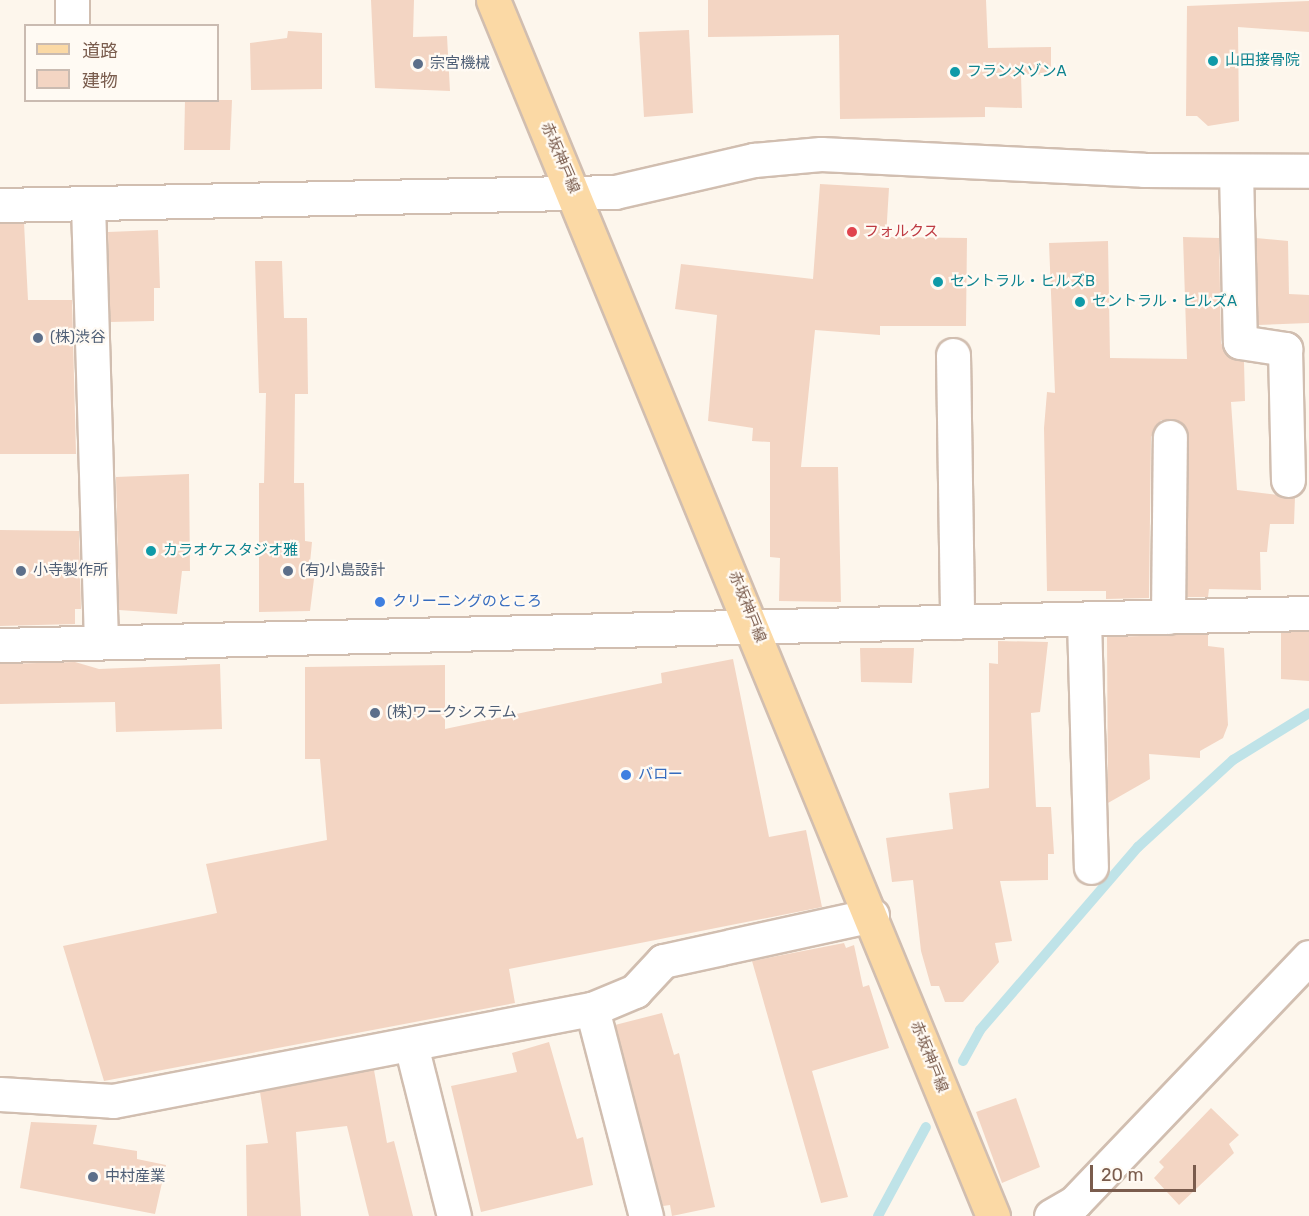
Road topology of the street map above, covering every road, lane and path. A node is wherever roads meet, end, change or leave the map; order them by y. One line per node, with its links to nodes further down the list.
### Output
1 (72, 0): 3 (street)
2 (493, 0): 6 (main road, 赤坂神戸線)
3 (72, 24)
4 (1236, 171): 5 (street); 6 (street); 11 (street)
5 (1309, 171)
6 (574, 192): 7 (street); 16 (main road, 赤坂神戸線)
7 (88, 204): 8 (street); 17 (street)
8 (0, 205)
9 (953, 355): 15 (street)
10 (1170, 437): 13 (street)
11 (1288, 480)
12 (1309, 613): 13 (street)
13 (1168, 617): 14 (street)
14 (1084, 620): 15 (street); 19 (street)
15 (957, 622): 16 (street)
16 (755, 626): 17 (street); 20 (main road, 赤坂神戸線)
17 (101, 642): 18 (street)
18 (0, 645)
19 (1091, 867)
20 (872, 915): 23 (street); 29 (main road, 赤坂神戸線)
21 (1309, 957): 22 (street)
22 (1298, 983): 26 (street)
23 (592, 1009): 24 (street); 28 (street)
24 (411, 1045): 25 (street); 27 (street)
25 (0, 1094)
26 (1074, 1211)
27 (454, 1216)
28 (646, 1216)
29 (993, 1216)

